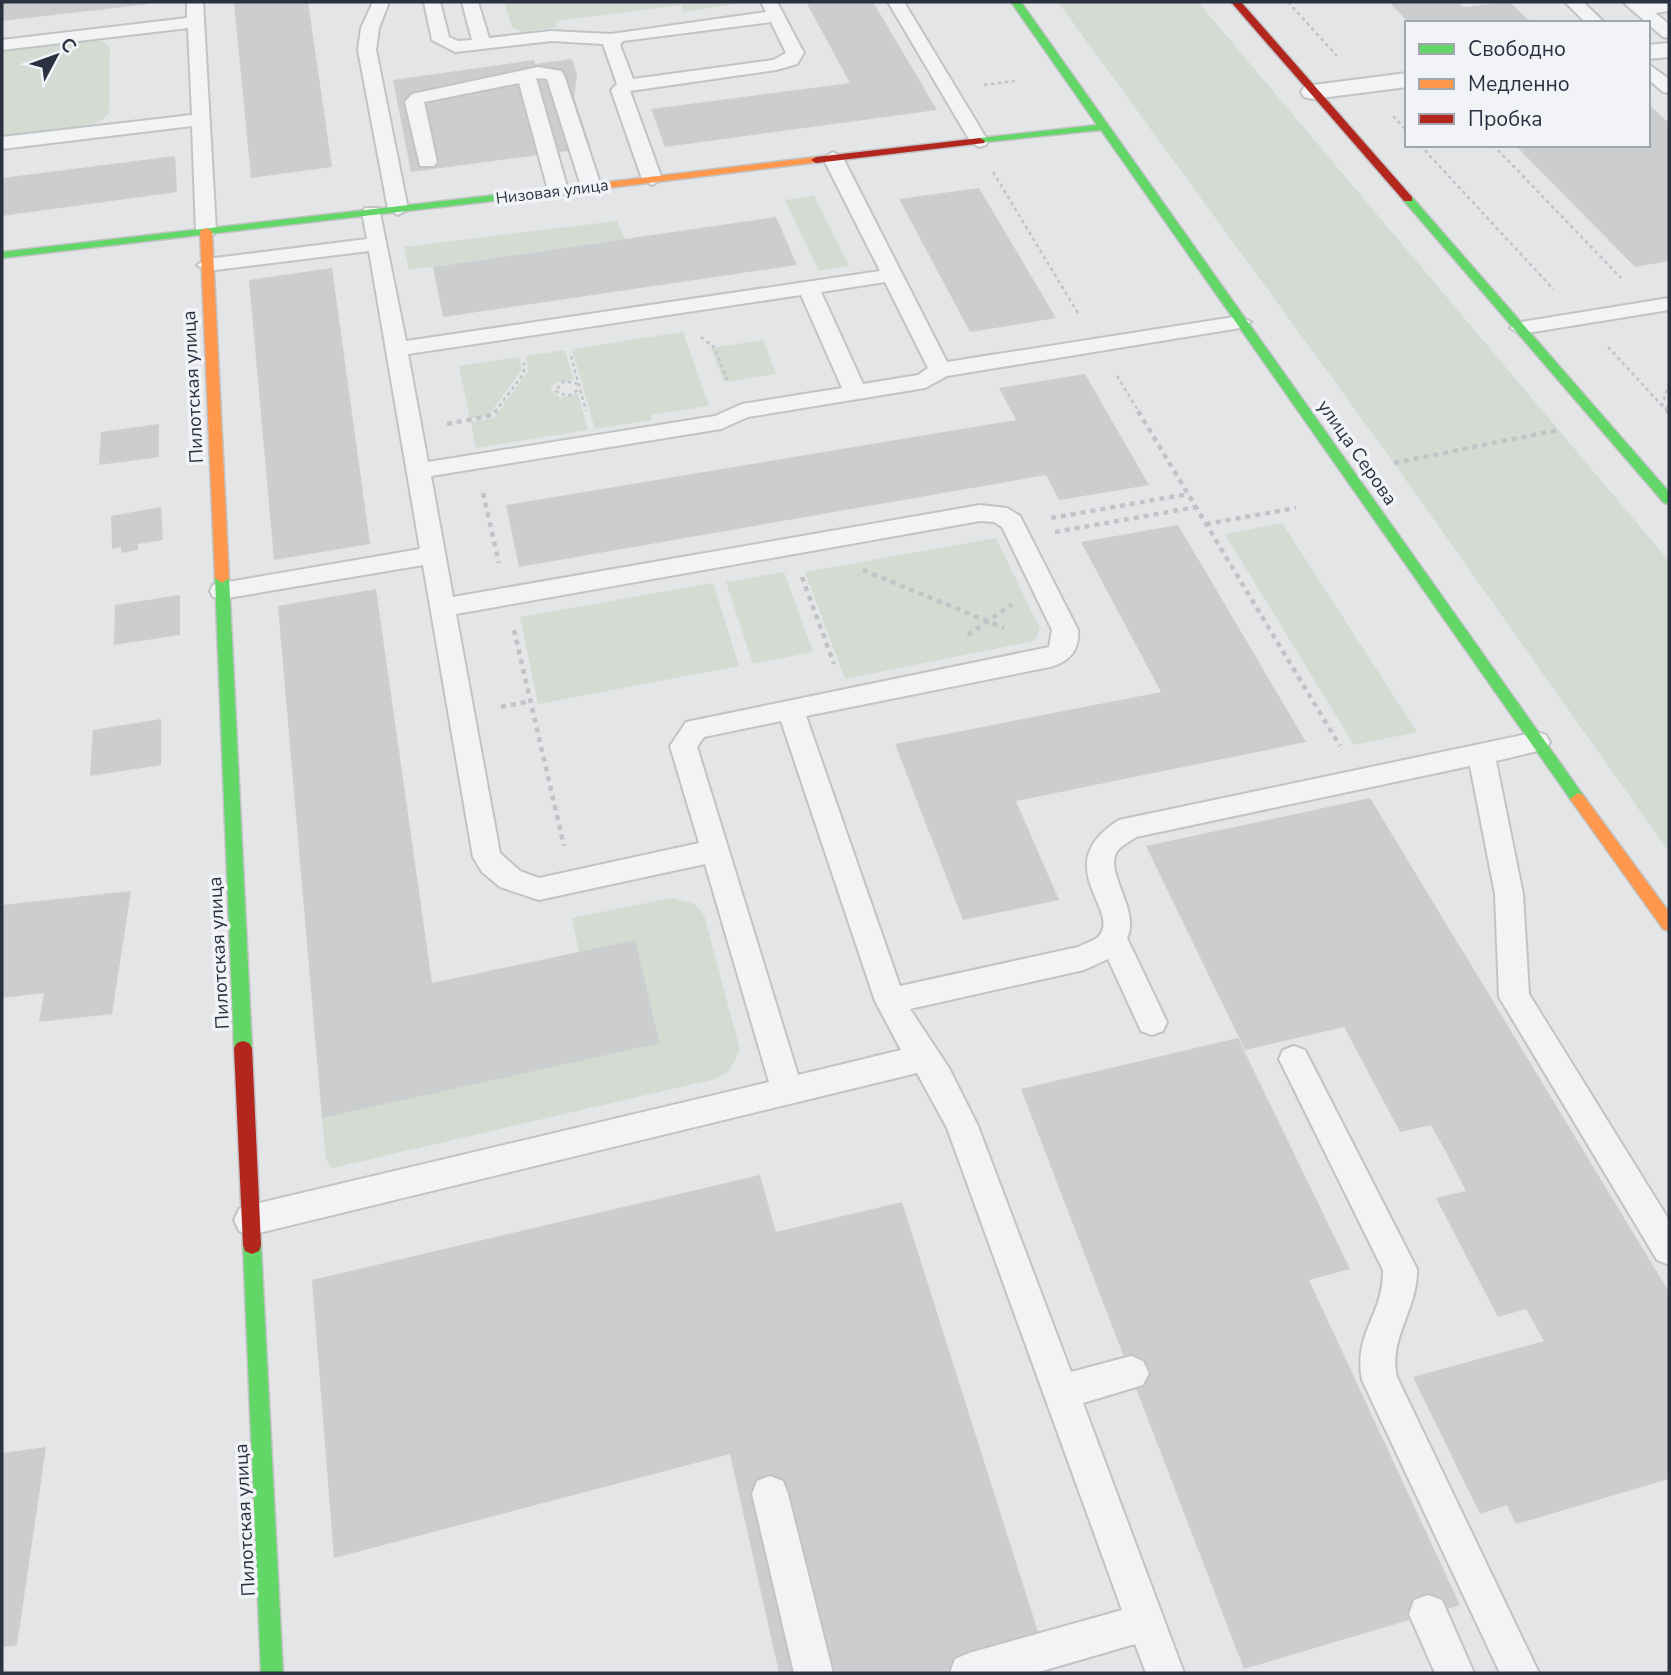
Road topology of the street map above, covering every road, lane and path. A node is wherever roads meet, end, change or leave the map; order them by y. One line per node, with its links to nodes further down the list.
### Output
1 (195, 2): 15 (lane)
2 (381, 2): 40 (lane)
3 (432, 2): 18 (lane)
4 (470, 2): 18 (lane)
5 (896, 2): 30 (lane)
6 (1016, 2): 13 (street, улица Серова)
7 (1026, 2): 13 (street)
8 (1236, 2): 27 (street)
9 (1573, 2): 14 (lane)
10 (1635, 6): 11 (lane); 16 (lane)
11 (1669, 6)
12 (773, 9): 17 (lane); 25 (lane)
13 (1028, 21): 29 (street, улица Серова)
14 (1595, 21)
15 (196, 22): 19 (lane); 28 (lane)
16 (1669, 33)
17 (614, 39): 18 (lane); 25 (lane)
18 (482, 44)
19 (2, 45)
20 (1669, 50): 21 (street)
21 (1650, 52)
22 (1650, 71): 26 (lane)
23 (526, 75): 35 (lane); 38 (lane); 39 (lane)
24 (1405, 80): 27 (street)
25 (626, 85): 37 (lane)
26 (1669, 88)
27 (1313, 92): 52 (street)
28 (201, 119): 31 (lane); 41 (lane)
29 (1103, 127): 30 (street, Низовая улица); 50 (street, улица Серова)
30 (979, 141): 34 (street, Низовая улица)
31 (2, 143)
32 (1422, 147): 48 (path)
33 (1495, 147): 47 (path)
34 (833, 158): 37 (street, Низовая улица); 45 (lane)
35 (427, 162)
36 (992, 170): 49 (path)
37 (652, 179): 38 (street, Низовая улица)
38 (591, 186): 39 (street, Низовая улица)
39 (558, 190): 40 (street, Низовая улица)
40 (385, 210): 41 (street, Низовая улица); 42 (lane)
41 (206, 231): 43 (street, Низовая улица); 44 (street, Пилотская улица)
42 (378, 244): 44 (lane); 55 (lane)
43 (2, 255)
44 (207, 265): 76 (street, Пилотская улица)
45 (891, 275): 46 (lane); 56 (lane)
46 (808, 287): 51 (lane); 59 (lane)
47 (1659, 306): 48 (lane)
48 (1581, 318): 52 (lane); 60 (path)
49 (1082, 319)
50 (1240, 322): 54 (lane); 82 (street, улица Серова)
51 (562, 324): 53 (lane); 58 (path)
52 (1521, 328): 69 (street)
53 (517, 331): 55 (lane); 63 (path)
54 (1098, 345): 56 (lane); 68 (path)
55 (397, 349): 63 (lane)
56 (940, 370): 59 (lane)
57 (1669, 383): 60 (path)
58 (579, 386): 58 (path); 64 (path)
59 (855, 392): 64 (lane)
60 (1662, 406): 61 (path)
61 (1669, 411)
62 (1565, 428): 66 (path)
63 (411, 430): 67 (lane)
64 (595, 443): 65 (lane)
65 (476, 462): 67 (lane); 77 (path)
66 (1394, 463)
67 (418, 471): 75 (lane)
68 (1188, 494): 70 (path); 73 (path)
69 (1669, 500)
70 (1196, 507): 72 (path); 73 (path)
71 (1296, 508): 72 (path)
72 (1206, 524): 83 (path)
73 (1016, 532): 74 (lane); 79 (lane)
74 (796, 546): 77 (lane); 79 (path); 80 (path)
75 (433, 555): 76 (lane); 78 (lane)
76 (222, 591): 94 (street, Пилотская улица)
77 (506, 596): 78 (lane); 86 (path)
78 (442, 608): 86 (lane)
79 (1061, 652): 80 (lane)
80 (847, 698): 81 (lane)
81 (790, 708): 85 (lane); 89 (lane)
82 (1537, 742): 84 (lane); 87 (street, улица Серова)
83 (1342, 748)
84 (1481, 754): 88 (lane); 95 (lane)
85 (715, 851): 86 (lane); 93 (lane)
86 (572, 882)
87 (1669, 924)
88 (1114, 938): 89 (lane); 90 (lane)
89 (890, 1001): 91 (lane)
90 (1152, 1022)
91 (923, 1058): 93 (lane); 97 (lane)
92 (1294, 1059): 106 (lane)
93 (787, 1091): 94 (lane)
94 (251, 1220): 101 (street, Пилотская улица)
95 (1669, 1249)
96 (1131, 1373): 97 (lane)
97 (1061, 1392): 100 (lane)
98 (771, 1494): 102 (lane)
99 (1428, 1614): 105 (lane)
100 (1146, 1622): 103 (lane); 104 (lane)
101 (272, 1673)
102 (814, 1673)
103 (969, 1673)
104 (1165, 1673)
105 (1455, 1673)
106 (1520, 1673)

